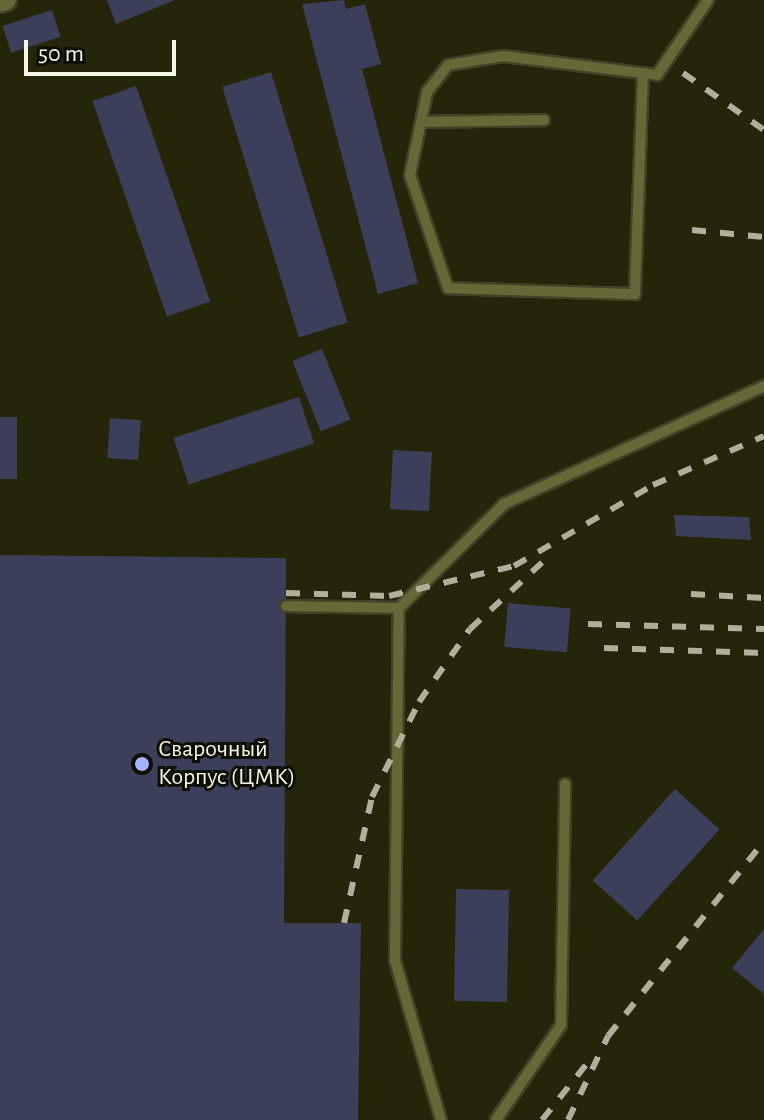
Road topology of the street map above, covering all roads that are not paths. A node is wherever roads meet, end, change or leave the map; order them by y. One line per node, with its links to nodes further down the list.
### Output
1 (6, 0): 3 (street)
2 (708, 0): 4 (lane)
3 (0, 2)
4 (643, 73): 6 (lane); 6 (lane)
5 (544, 120): 6 (lane)
6 (421, 122)
7 (764, 386): 9 (lane)
8 (286, 606): 9 (lane)
9 (399, 608): 11 (lane)
10 (565, 784): 12 (lane)
11 (441, 1120)
12 (496, 1120)

